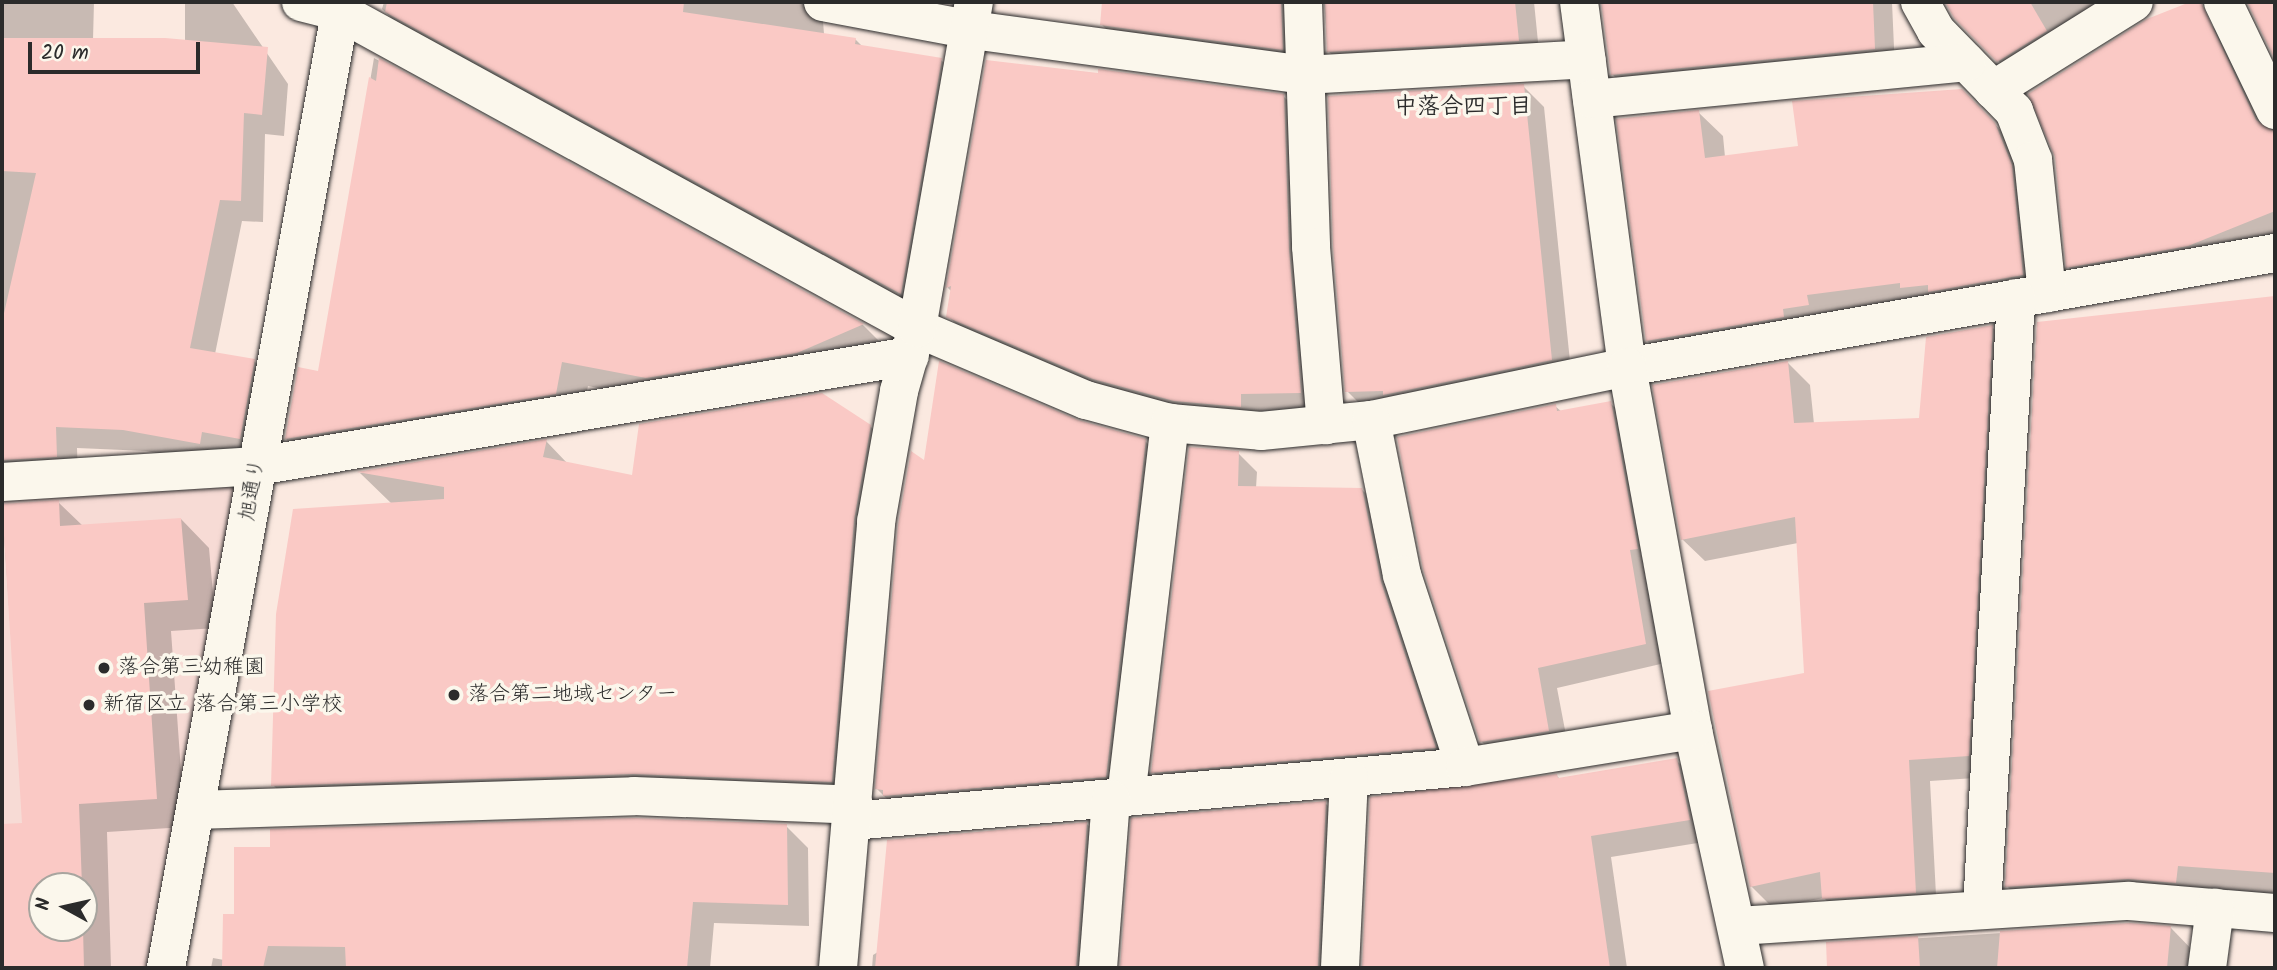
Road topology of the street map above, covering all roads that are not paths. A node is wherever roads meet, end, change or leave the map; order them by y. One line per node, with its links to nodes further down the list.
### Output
1 (301, 2): 8 (street)
2 (823, 2): 9 (street)
3 (1303, 2): 12 (street)
4 (1579, 2): 10 (street)
5 (1920, 2): 11 (street)
6 (2134, 2): 13 (street)
7 (2223, 2): 15 (street)
8 (341, 7): 18 (street); 23 (street, 旭通り)
9 (973, 16): 12 (street); 18 (street)
10 (1587, 59): 12 (street); 14 (street)
11 (1966, 62): 13 (street); 14 (street)
12 (1304, 75): 22 (street)
13 (1993, 90): 17 (street)
14 (1592, 99): 19 (street)
15 (2275, 110)
16 (2275, 253): 17 (street)
17 (2031, 295): 19 (street); 31 (street)
18 (914, 342): 21 (street); 23 (street); 30 (street)
19 (1627, 367): 20 (street); 25 (street)
20 (1371, 420): 22 (street); 26 (street)
21 (1170, 423): 22 (street); 28 (street)
22 (1326, 425)
23 (258, 466): 24 (street); 29 (street, 旭通り)
24 (2, 482)
25 (1693, 730): 26 (street); 34 (street)
26 (1465, 767): 27 (street)
27 (1349, 778): 28 (street); 38 (street)
28 (1119, 798): 30 (street); 37 (street)
29 (195, 810): 30 (street); 35 (street, 旭通り)
30 (853, 813): 36 (street)
31 (1982, 908): 32 (street); 34 (street)
32 (2215, 908): 33 (street); 40 (street)
33 (2275, 913)
34 (1738, 926): 39 (street)
35 (166, 968)
36 (838, 968)
37 (1098, 968)
38 (1340, 968)
39 (1745, 968)
40 (2207, 968)

